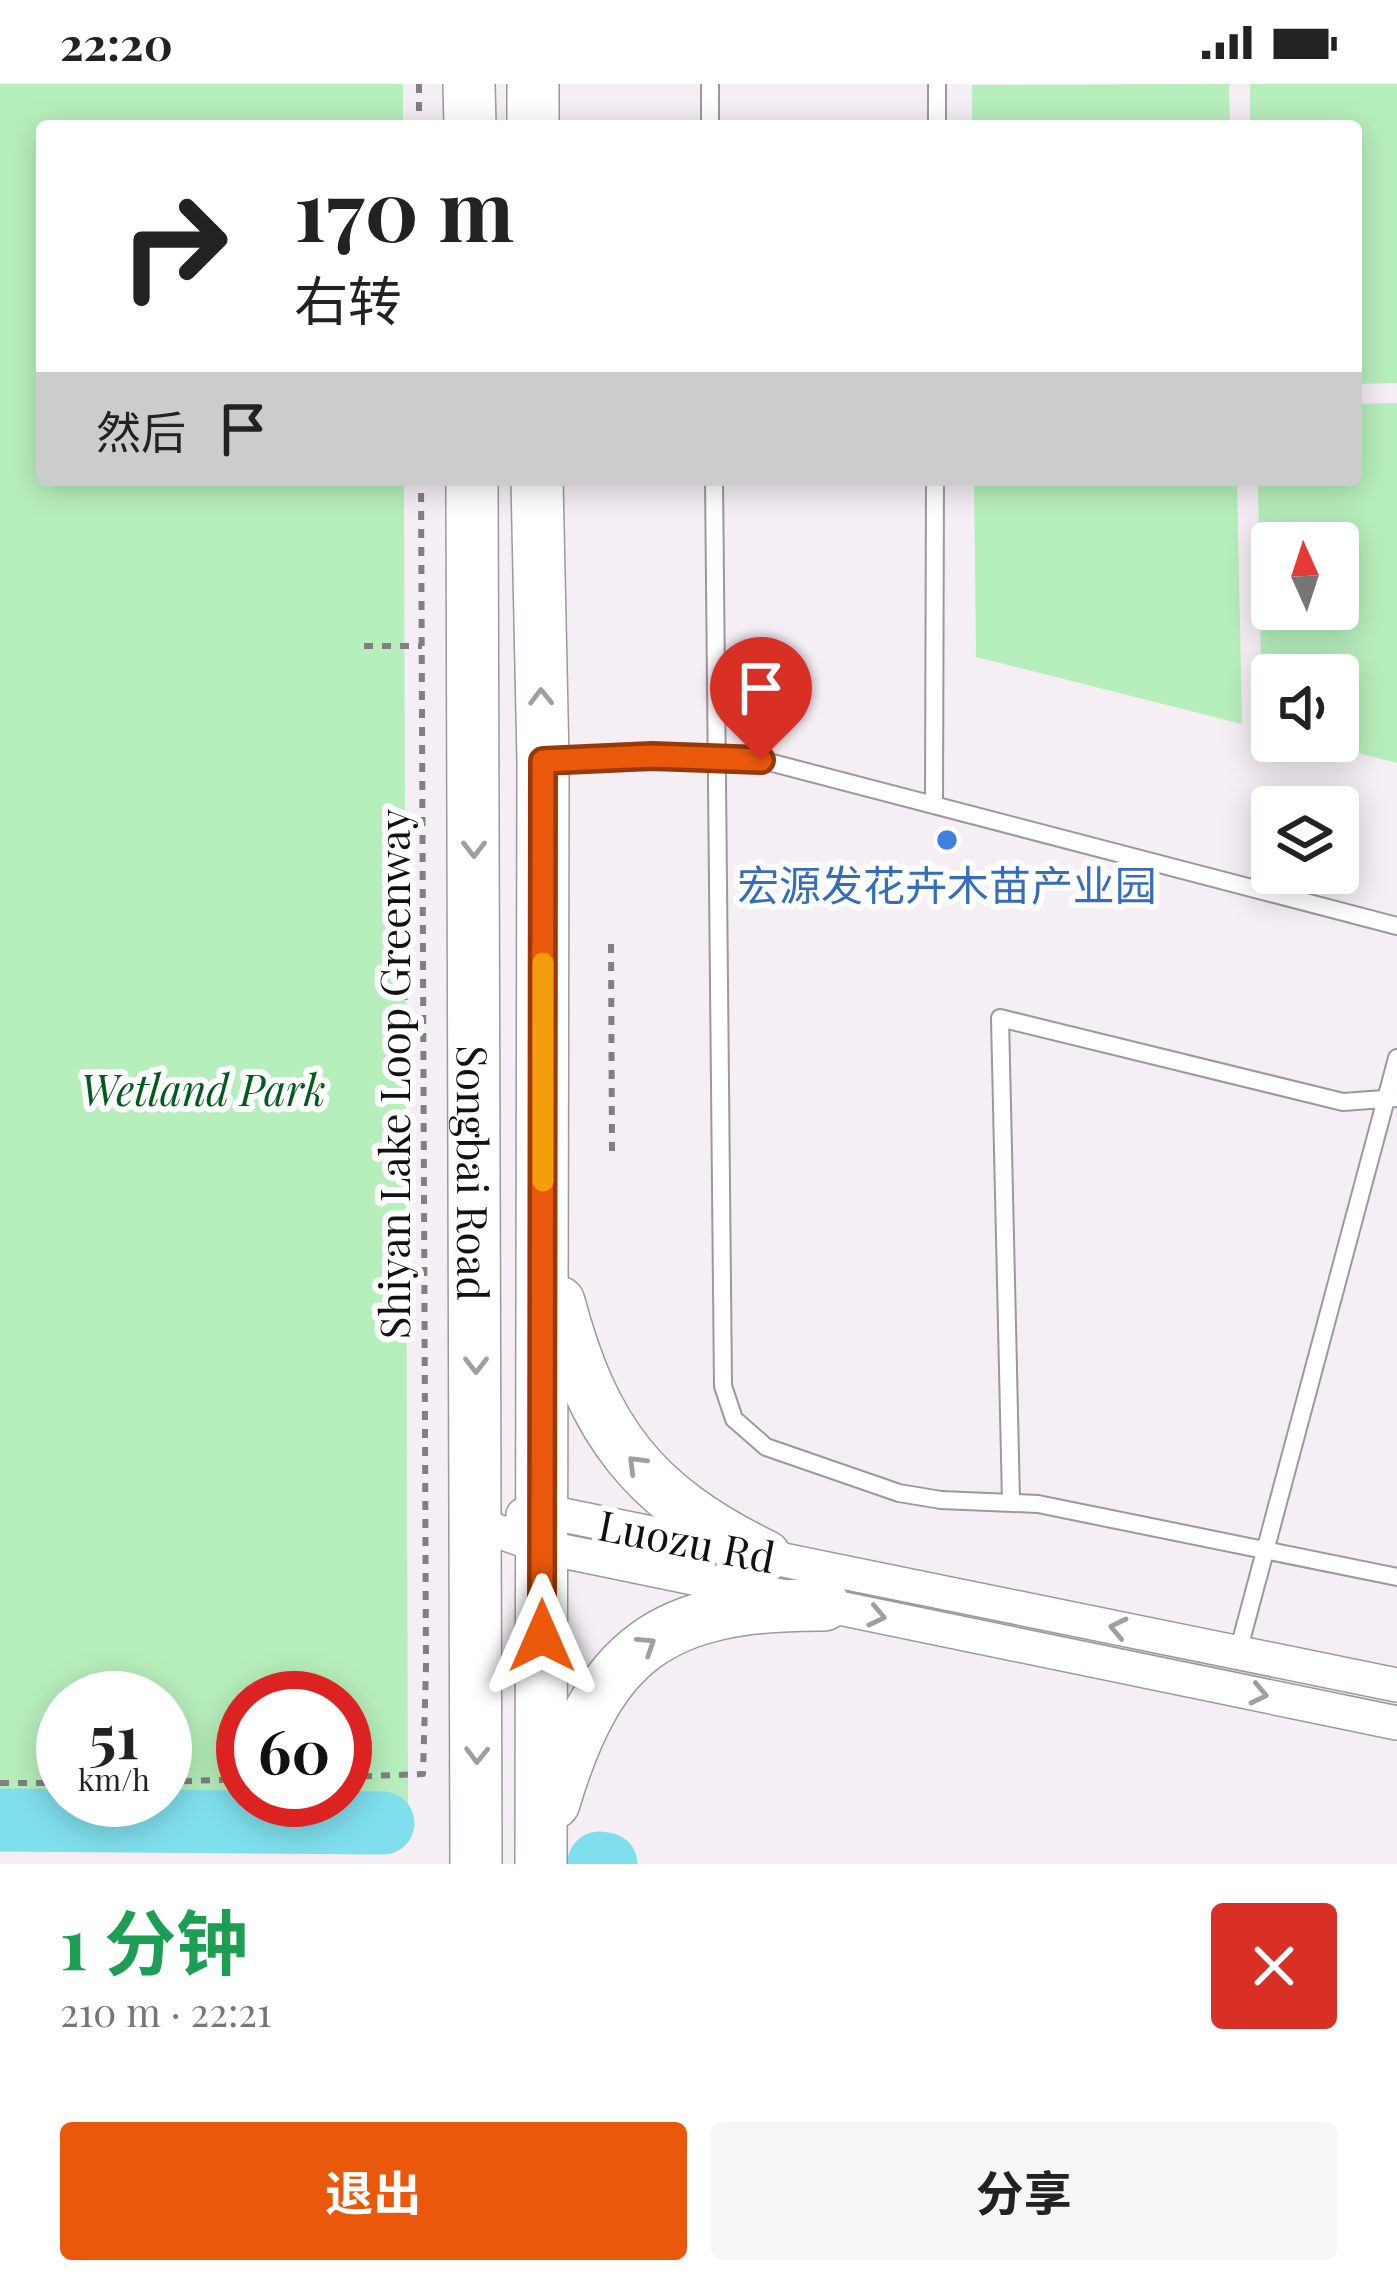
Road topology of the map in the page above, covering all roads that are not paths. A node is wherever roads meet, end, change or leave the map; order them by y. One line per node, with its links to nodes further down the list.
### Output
1 (469, 84): 5 (main road)
2 (533, 84): 6 (main road)
3 (710, 84): 7 (lane)
4 (937, 84): 8 (lane)
5 (470, 120)
6 (533, 120)
7 (710, 120)
8 (937, 120)
9 (472, 486): 21 (main road, Songbai Road, one-way to 21)
10 (537, 486): 14 (main road, Songbai Road, one-way to 10)
11 (713, 486): 13 (lane)
12 (935, 486): 15 (lane)
13 (716, 756): 14 (lane); 15 (lane); 20 (lane)
14 (543, 761): 19 (main road, Songbai Road)
15 (934, 805): 16 (lane)
16 (1397, 926)
17 (1397, 1058): 18 (lane)
18 (1392, 1098): 20 (lane); 23 (lane)
19 (543, 1231): 22 (main road, Songbai Road); 24 (main road, one-way to 19)
20 (1011, 1501): 23 (lane)
21 (477, 1524): 22 (street, Luozu Rd); 31 (main road, Songbai Road, one-way to 31)
22 (543, 1529): 24 (street, Luozu Rd); 26 (street, Luozu Rd); 30 (main road, Songbai Road)
23 (1265, 1550): 25 (lane); 27 (lane)
24 (765, 1556): 27 (street, Luozu Rd, one-way to 24)
25 (1397, 1577)
26 (824, 1605): 29 (street, Luozu Rd, one-way to 29); 30 (main road, one-way to 26)
27 (1238, 1652): 28 (street, Luozu Rd)
28 (1397, 1685)
29 (1397, 1723)
30 (542, 1860)
31 (476, 1864)

